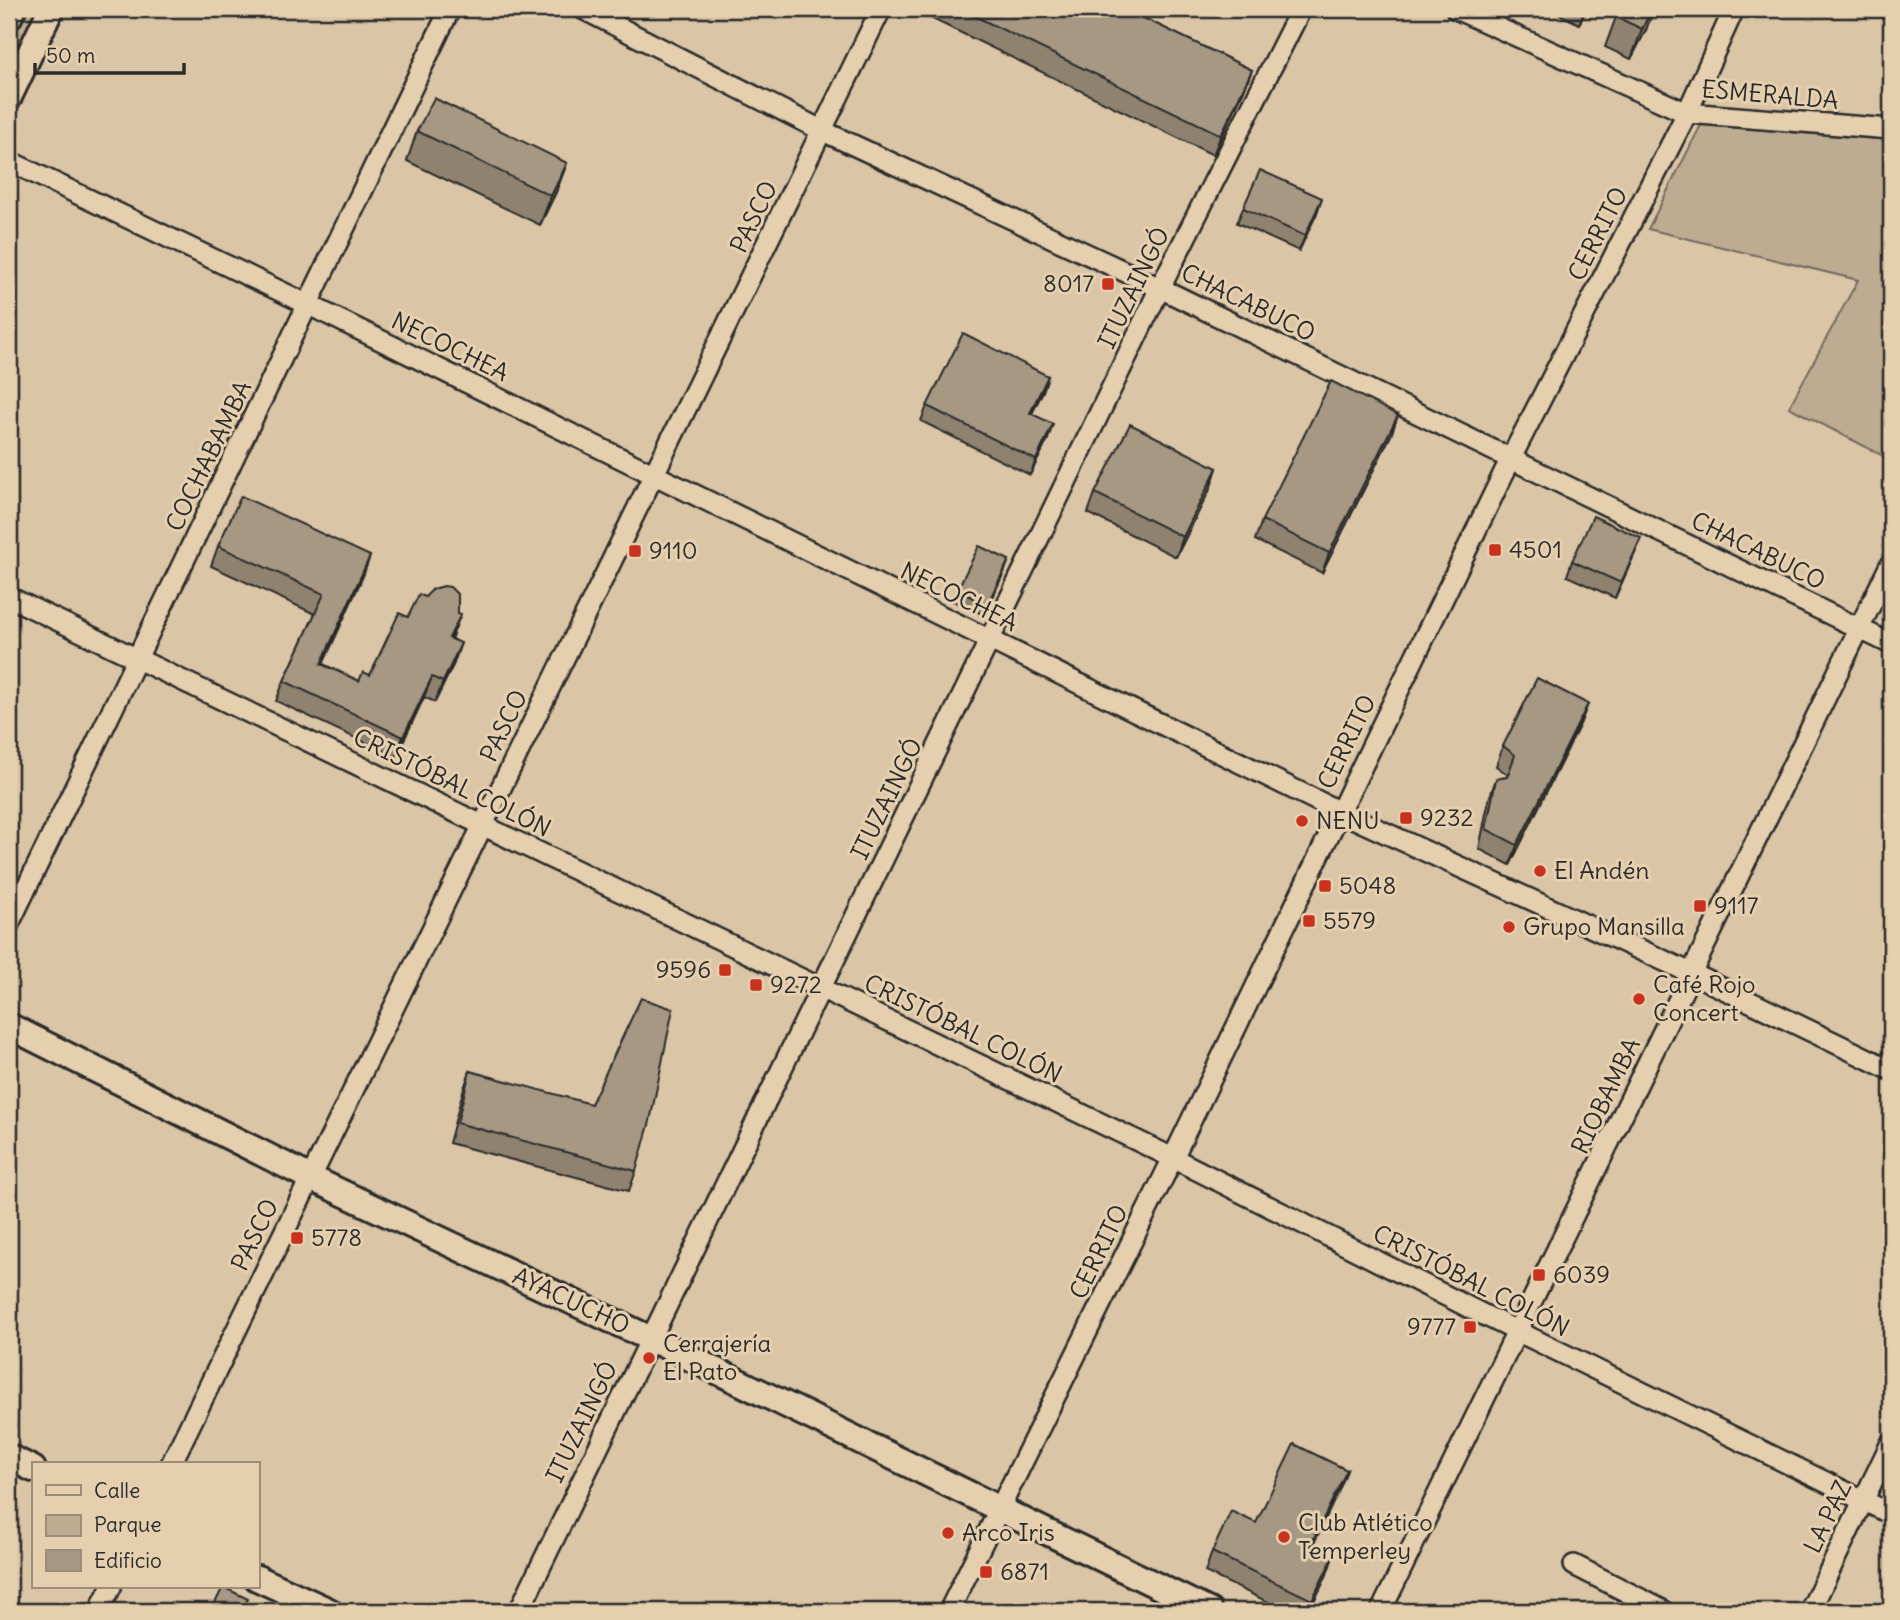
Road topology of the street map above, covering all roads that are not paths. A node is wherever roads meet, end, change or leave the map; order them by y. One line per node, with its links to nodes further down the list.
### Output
1 (13, 9): 9 (main road)
2 (51, 9): 10 (main road)
3 (450, 9): 16 (street, COCHABAMBA)
4 (583, 9): 13 (street, CHACABUCO)
5 (881, 9): 13 (street, PASCO)
6 (1301, 9): 15 (street, ITUZAINGÓ)
7 (1456, 9): 11 (street, ESMERALDA)
8 (1734, 9): 11 (street, CERRITO)
9 (9, 17)
10 (9, 97)
11 (1687, 113): 12 (street, ESMERALDA); 17 (street, CERRITO)
12 (1891, 129)
13 (823, 131): 15 (street, CHACABUCO); 18 (street, PASCO)
14 (9, 161): 16 (street, NECOCHEA)
15 (1160, 288): 17 (street, CHACABUCO); 22 (street, ITUZAINGÓ)
16 (309, 305): 18 (street, NECOCHEA); 24 (street, COCHABAMBA)
17 (1511, 458): 21 (street, CHACABUCO); 25 (street, CERRITO)
18 (654, 475): 22 (street, NECOCHEA); 26 (street, PASCO)
19 (1891, 563): 21 (street, RIOBAMBA)
20 (9, 597): 24 (street, CRISTÓBAL COLÓN)
21 (1860, 628): 23 (street, CHACABUCO); 28 (street, RIOBAMBA)
22 (991, 640): 25 (street, NECOCHEA); 29 (street, ITUZAINGÓ)
23 (1891, 644)
24 (138, 659): 26 (street, CRISTÓBAL COLÓN); 27 (street, COCHABAMBA)
25 (1340, 812): 28 (street, NECOCHEA); 32 (street, CERRITO)
26 (483, 826): 29 (street, CRISTÓBAL COLÓN); 33 (street, PASCO)
27 (9, 924)
28 (1693, 974): 31 (street, NECOCHEA); 34 (street, RIOBAMBA)
29 (822, 989): 32 (street, CRISTÓBAL COLÓN); 35 (street, ITUZAINGÓ)
30 (9, 1026): 33 (main road, AYACUCHO)
31 (1891, 1070)
32 (1173, 1158): 34 (street, CRISTÓBAL COLÓN); 41 (street, CERRITO)
33 (311, 1178): 35 (main road, AYACUCHO); 38 (street, PASCO)
34 (1518, 1332): 40 (street, CRISTÓBAL COLÓN); 51 (street, RIOBAMBA)
35 (649, 1338): 41 (main road, AYACUCHO); 48 (street, ITUZAINGÓ)
36 (1891, 1443): 40 (street, LA PAZ)
37 (9, 1457): 39 (main road)
38 (171, 1462)
39 (32, 1468)
40 (1863, 1501): 42 (street, CRISTÓBAL COLÓN); 53 (street, LA PAZ)
41 (998, 1508): 49 (street, CERRITO); 50 (main road, AYACUCHO)
42 (1891, 1514)
43 (1574, 1565): 52 (street)
44 (259, 1579): 47 (main road)
45 (110, 1588): 46 (street)
46 (99, 1611)
47 (329, 1611)
48 (519, 1611)
49 (949, 1611)
50 (1209, 1611)
51 (1381, 1611)
52 (1664, 1611)
53 (1810, 1611)

